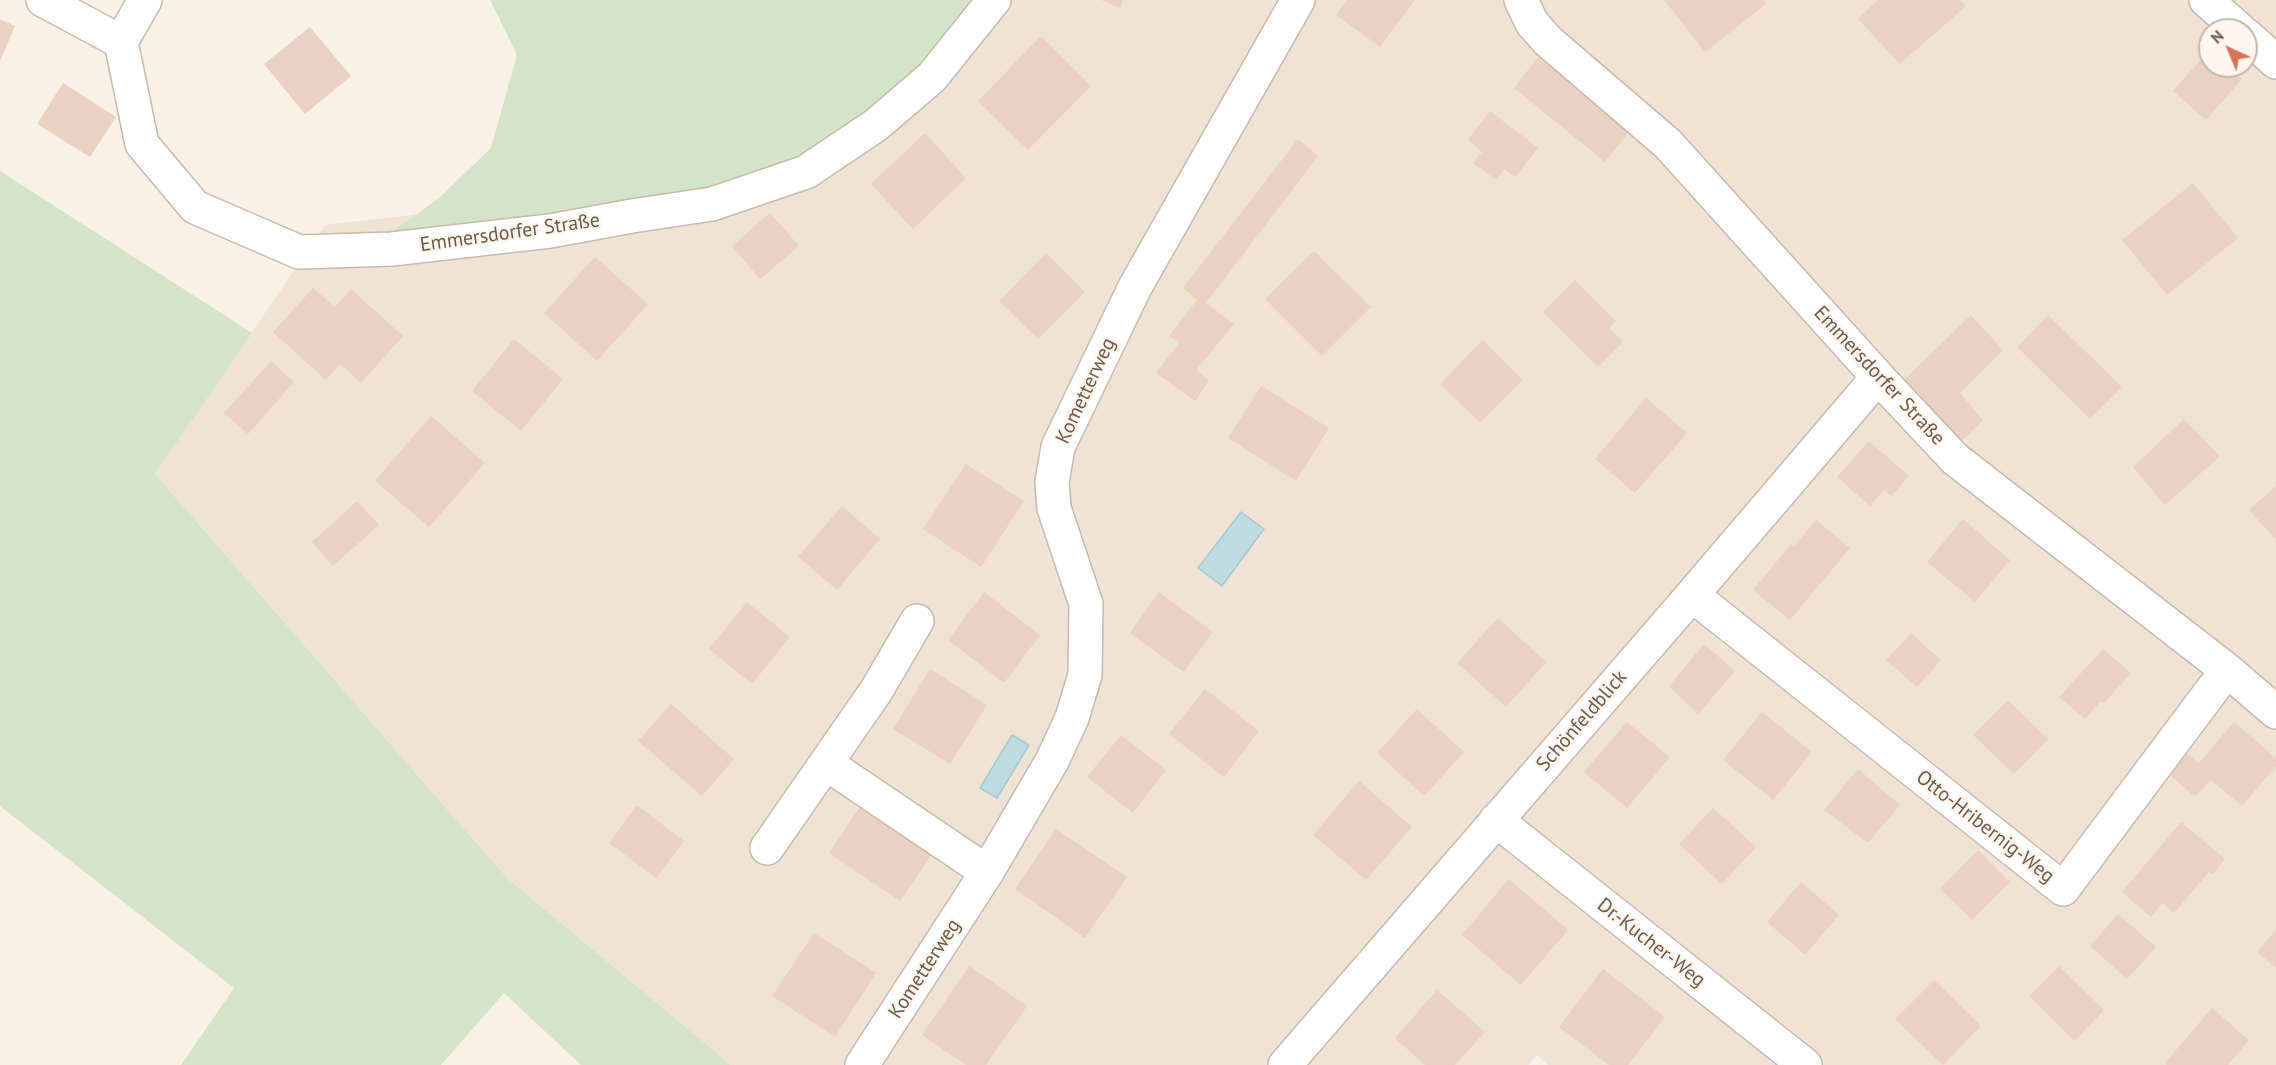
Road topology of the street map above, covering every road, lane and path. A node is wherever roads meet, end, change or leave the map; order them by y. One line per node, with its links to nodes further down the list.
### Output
1 (44, 0): 8 (street)
2 (145, 0): 8 (street)
3 (994, 0): 8 (street, Emmersdorfer Straße)
4 (1298, 0): 19 (street, Kometterweg)
5 (1521, 0): 11 (street, Emmersdorfer Straße)
6 (2206, 0): 7 (street)
7 (2226, 18)
8 (121, 42)
9 (2258, 46): 10 (street)
10 (2276, 62)
11 (1878, 377): 12 (street, Schönfeldblick); 14 (street, Emmersdorfer Straße)
12 (1692, 595): 14 (street, Otto-Hribernig-Weg); 17 (street, Schönfeldblick)
13 (917, 621): 16 (street)
14 (2228, 670): 15 (street, Emmersdorfer Straße)
15 (2276, 712)
16 (827, 764): 18 (street); 19 (street)
17 (1496, 820): 21 (street, Schönfeldblick); 22 (street, Dr.-Kucher-Weg)
18 (767, 848)
19 (987, 872): 20 (street, Kometterweg)
20 (862, 1065)
21 (1285, 1065)
22 (1805, 1065)

